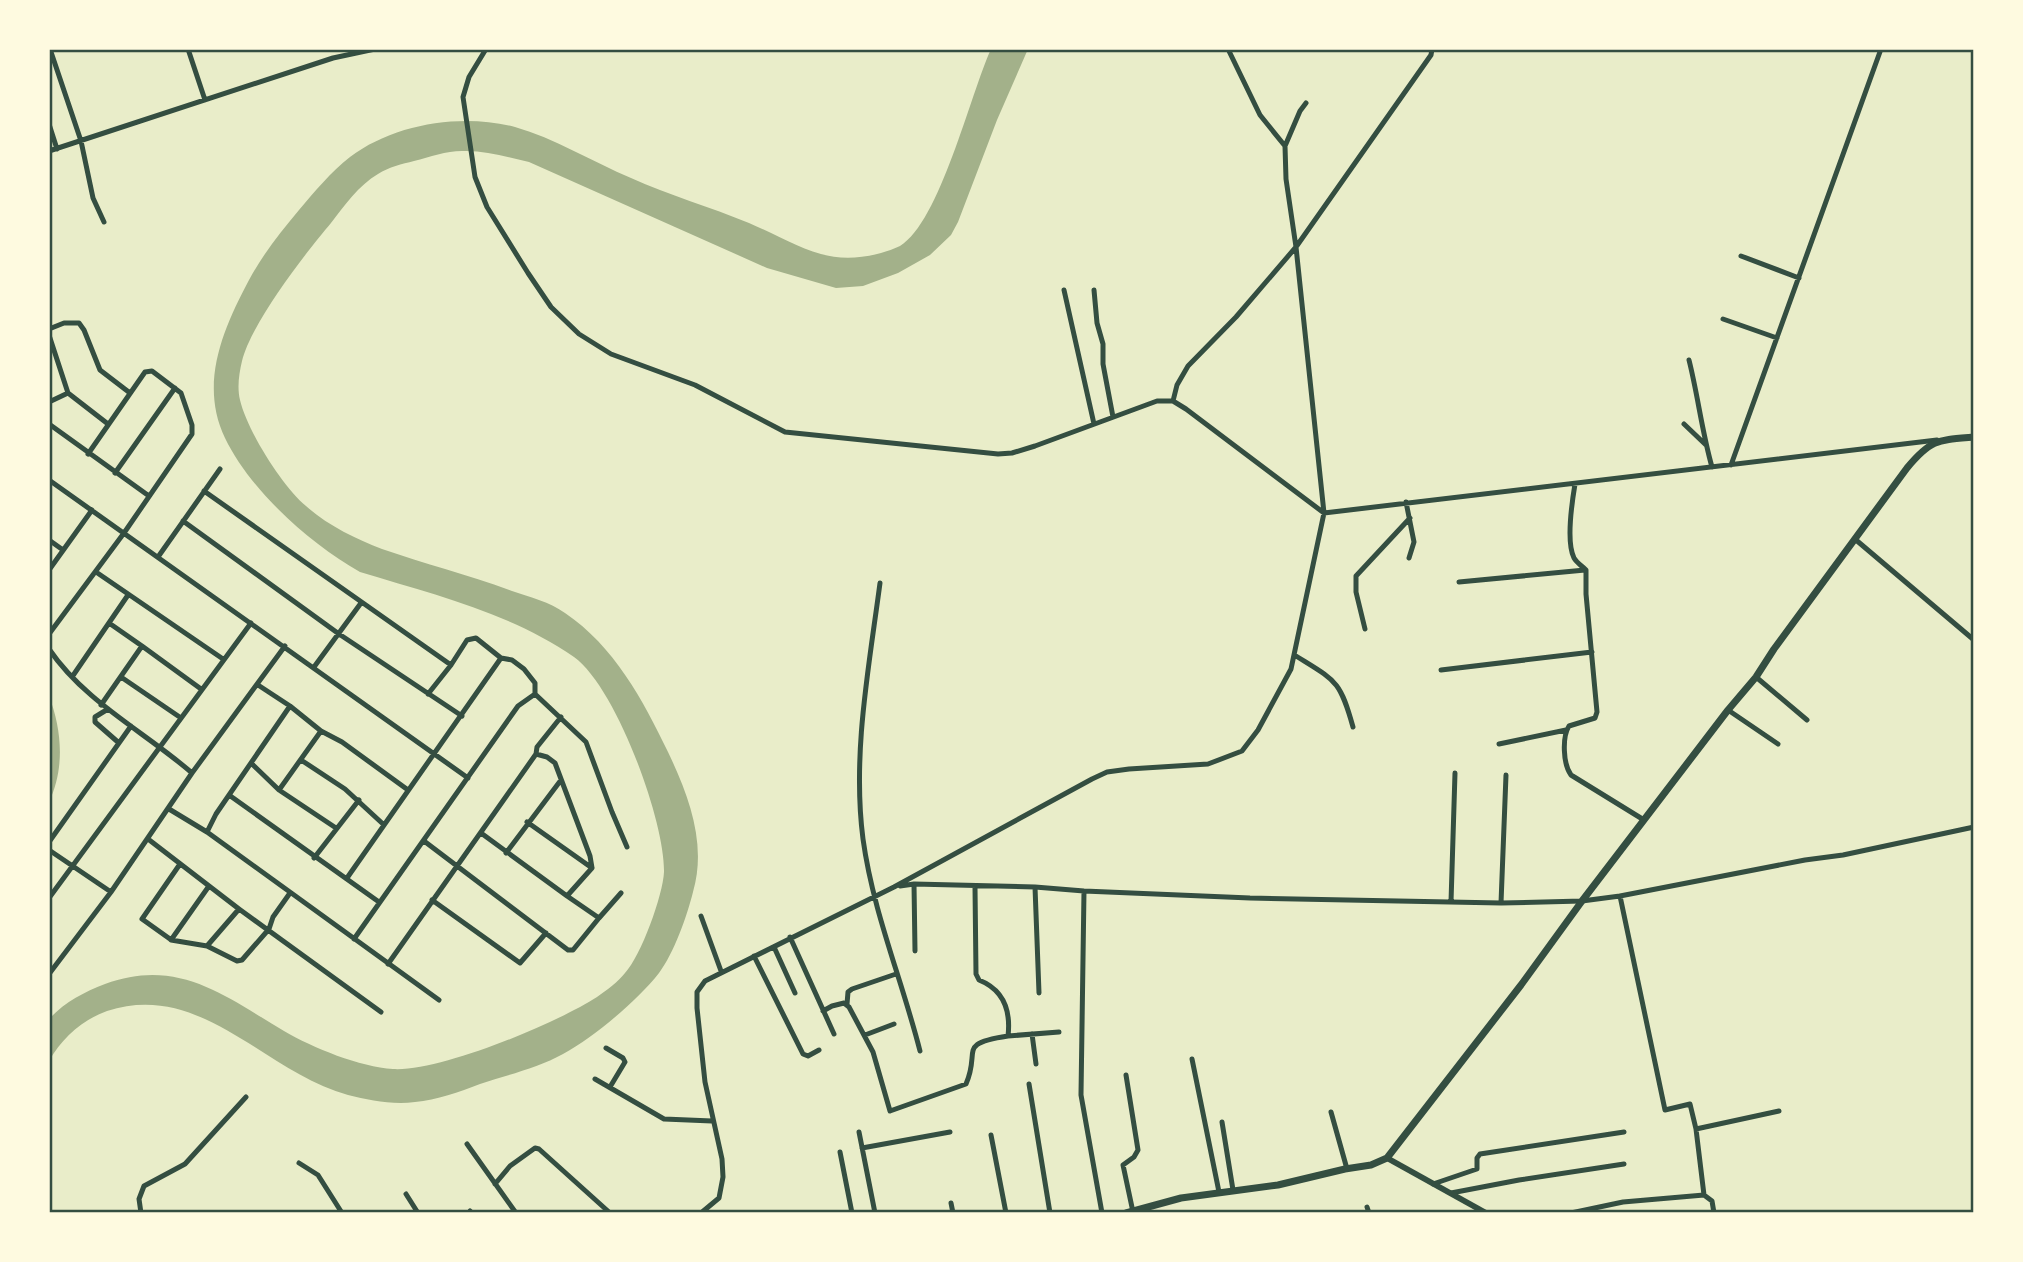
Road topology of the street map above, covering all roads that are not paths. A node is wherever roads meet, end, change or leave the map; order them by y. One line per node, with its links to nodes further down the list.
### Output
1 (50, 49): 11 (street)
2 (188, 49): 8 (street)
3 (375, 49): 8 (street)
4 (486, 49): 34 (street)
5 (1228, 49): 12 (street)
6 (1432, 49): 16 (street)
7 (1881, 49): 18 (street)
8 (205, 100): 11 (street)
9 (1306, 103): 12 (street)
10 (49, 124): 13 (street)
11 (81, 141): 13 (street); 15 (street)
12 (1285, 146): 16 (street)
13 (57, 149): 14 (street)
14 (49, 151)
15 (104, 222)
16 (1296, 247): 29 (street); 50 (street)
17 (1741, 256): 18 (street)
18 (1799, 278): 24 (street)
19 (1064, 290): 34 (street)
20 (1094, 290): 31 (street)
21 (1723, 319): 24 (street)
22 (49, 329): 28 (street)
23 (49, 335): 27 (street)
24 (1777, 338): 40 (street)
25 (1689, 360): 38 (street)
26 (175, 388): 28 (street); 43 (street); 47 (street)
27 (68, 393): 30 (street); 33 (street)
28 (130, 393): 33 (street)
29 (1173, 401): 31 (street); 50 (street)
30 (49, 402)
31 (1113, 417): 34 (street)
32 (49, 424): 39 (street)
33 (108, 424): 39 (street)
34 (1094, 424)
35 (1684, 424): 38 (street)
36 (1974, 437): 37 (main road)
37 (1937, 440): 40 (street); 55 (main road)
38 (1706, 445): 41 (street)
39 (88, 454): 43 (street)
40 (1731, 465): 41 (street)
41 (1712, 467): 45 (street)
42 (220, 469): 46 (street)
43 (115, 473): 47 (street)
44 (49, 480): 49 (street)
45 (1574, 484): 48 (street); 60 (street)
46 (204, 491): 52 (street); 65 (street)
47 (149, 496): 53 (street)
48 (1406, 502): 50 (street); 51 (street)
49 (92, 510): 53 (street); 56 (street)
50 (1324, 513): 76 (street)
51 (1410, 517): 58 (street); 68 (street)
52 (183, 521): 57 (street); 70 (street)
53 (124, 533): 57 (street); 61 (street)
54 (49, 540): 56 (street)
55 (1856, 540): 71 (street); 84 (main road)
56 (63, 550): 59 (street)
57 (158, 558): 67 (street)
58 (1409, 558)
59 (50, 565)
60 (1586, 570): 62 (street); 75 (street)
61 (96, 572): 64 (street); 69 (street)
62 (1459, 582)
63 (880, 583): 148 (street)
64 (128, 595): 66 (street); 77 (street)
65 (361, 603): 70 (street); 79 (street)
66 (109, 623): 72 (street); 82 (street)
67 (251, 623): 73 (street); 77 (street)
68 (1364, 629)
69 (49, 634)
70 (339, 634): 80 (street); 87 (street)
71 (1974, 640)
72 (142, 646): 83 (street); 86 (street)
73 (285, 646): 80 (street); 85 (street)
74 (49, 649): 82 (street)
75 (1592, 652): 81 (street); 99 (street)
76 (1296, 656): 98 (street); 140 (street)
77 (223, 659): 86 (street)
78 (501, 659): 79 (street); 88 (street); 93 (street)
79 (451, 665): 87 (street)
80 (314, 667): 105 (street)
81 (1441, 670)
82 (72, 677): 89 (street)
83 (121, 677): 89 (street); 95 (street)
84 (1756, 677): 92 (main road); 96 (street)
85 (258, 685): 90 (street); 109 (street)
86 (201, 689): 95 (street)
87 (428, 694): 93 (street)
88 (535, 694): 94 (street); 112 (street)
89 (102, 705): 91 (street)
90 (290, 706): 100 (street); 108 (street)
91 (108, 709): 97 (street); 101 (street)
92 (1728, 710): 103 (street); 119 (main road)
93 (462, 716): 105 (street)
94 (561, 717): 106 (street); 129 (street)
95 (181, 718): 104 (street)
96 (1807, 720)
97 (131, 726): 101 (street); 104 (street)
98 (1353, 727)
99 (1566, 730): 102 (street); 119 (street)
100 (321, 731): 107 (street); 115 (street)
101 (119, 743): 128 (street)
102 (1499, 744)
103 (1778, 744)
104 (162, 747): 109 (street); 135 (street)
105 (436, 754): 112 (street); 115 (street)
106 (536, 754): 113 (street); 125 (street)
107 (301, 760): 114 (street); 117 (street)
108 (251, 764): 114 (street); 116 (street)
109 (192, 773): 118 (street)
110 (1455, 773): 154 (street)
111 (1506, 775): 155 (street)
112 (468, 778): 127 (street)
113 (561, 780): 120 (street); 136 (street)
114 (279, 790): 123 (street)
115 (408, 790): 121 (street)
116 (229, 795): 124 (street); 132 (street)
117 (359, 800): 121 (street); 123 (street)
118 (169, 809): 124 (street); 126 (street)
119 (1644, 820): 152 (main road)
120 (527, 822): 131 (street); 136 (street)
121 (383, 824): 137 (street)
122 (1974, 827): 149 (street)
123 (337, 828): 132 (street)
124 (207, 832): 145 (street)
125 (481, 832): 131 (street); 134 (street)
126 (148, 839): 133 (street); 144 (street)
127 (424, 841): 134 (street); 153 (street)
128 (49, 842)
129 (627, 847)
130 (49, 850): 135 (street)
131 (506, 853): 147 (street)
132 (314, 858): 137 (street)
133 (180, 864): 139 (street); 162 (street)
134 (457, 864): 151 (street); 160 (street)
135 (72, 865): 144 (street); 150 (street)
136 (592, 868): 147 (street)
137 (347, 878): 153 (street)
138 (914, 884): 140 (street); 141 (street); 166 (street)
139 (209, 886): 156 (street); 162 (street)
140 (894, 887): 148 (street)
141 (975, 887): 142 (street); 183 (street)
142 (1035, 887): 143 (street); 173 (street)
143 (1084, 891): 154 (street); 230 (street)
144 (111, 892): 170 (street)
145 (290, 893): 159 (street); 163 (street)
146 (621, 893): 158 (street)
147 (567, 896): 158 (street)
148 (874, 896): 161 (street); 171 (street)
149 (1620, 897): 152 (street); 198 (street)
150 (49, 898)
151 (432, 900): 160 (street); 168 (street)
152 (1582, 901): 155 (street); 206 (main road)
153 (379, 902): 163 (street)
154 (1451, 902): 155 (street)
155 (1501, 903)
156 (239, 909): 159 (street); 164 (street)
157 (701, 916): 169 (street)
158 (599, 918): 160 (street)
159 (269, 929): 164 (street); 177 (street)
160 (546, 933)
161 (790, 937): 165 (street); 176 (street)
162 (170, 939): 164 (street)
163 (354, 939): 168 (street)
164 (207, 946)
165 (774, 947): 167 (street); 172 (street)
166 (915, 951)
167 (754, 956): 169 (street); 185 (street)
168 (388, 964): 174 (street)
169 (721, 971): 196 (street)
170 (49, 974)
171 (896, 974): 175 (street); 186 (street)
172 (795, 993)
173 (1040, 993)
174 (439, 1000)
175 (847, 1004): 176 (street); 182 (street)
176 (823, 1011): 180 (street)
177 (381, 1012)
178 (894, 1024): 182 (street)
179 (1059, 1032): 181 (street)
180 (834, 1034)
181 (1032, 1034): 183 (street); 188 (street)
182 (865, 1035): 183 (street)
183 (1007, 1037)
184 (606, 1048): 192 (street)
185 (819, 1050)
186 (920, 1051)
187 (1192, 1059): 213 (street)
188 (1036, 1064)
189 (1126, 1075): 218 (street)
190 (595, 1079): 192 (street)
191 (1029, 1084): 229 (street)
192 (610, 1087): 196 (street)
193 (246, 1097): 219 (street)
194 (1779, 1111): 198 (street)
195 (1332, 1112): 209 (street)
196 (712, 1121): 224 (street)
197 (1222, 1122): 212 (street)
198 (1696, 1129): 216 (street)
199 (859, 1132): 204 (street)
200 (950, 1132): 204 (street)
201 (1624, 1132): 211 (street)
202 (991, 1135): 228 (street)
203 (467, 1144): 210 (street)
204 (862, 1148): 226 (street)
205 (840, 1152): 225 (street)
206 (1387, 1158): 209 (main road); 211 (street)
207 (299, 1163): 220 (street)
208 (1624, 1164): 214 (street)
209 (1347, 1169): 212 (main road)
210 (495, 1184): 222 (street); 223 (street)
211 (1433, 1184): 214 (street)
212 (1233, 1189): 213 (main road)
213 (1219, 1192): 218 (main road)
214 (1451, 1193): 231 (street)
215 (406, 1194): 221 (street)
216 (1704, 1195): 232 (street); 233 (street)
217 (951, 1203): 227 (street)
218 (1130, 1212)
219 (141, 1213)
220 (342, 1213)
221 (418, 1213)
222 (516, 1213)
223 (610, 1213)
224 (701, 1213)
225 (852, 1213)
226 (875, 1213)
227 (953, 1213)
228 (1006, 1213)
229 (1050, 1213)
230 (1102, 1213)
231 (1486, 1213)
232 (1571, 1213)
233 (1714, 1213)

